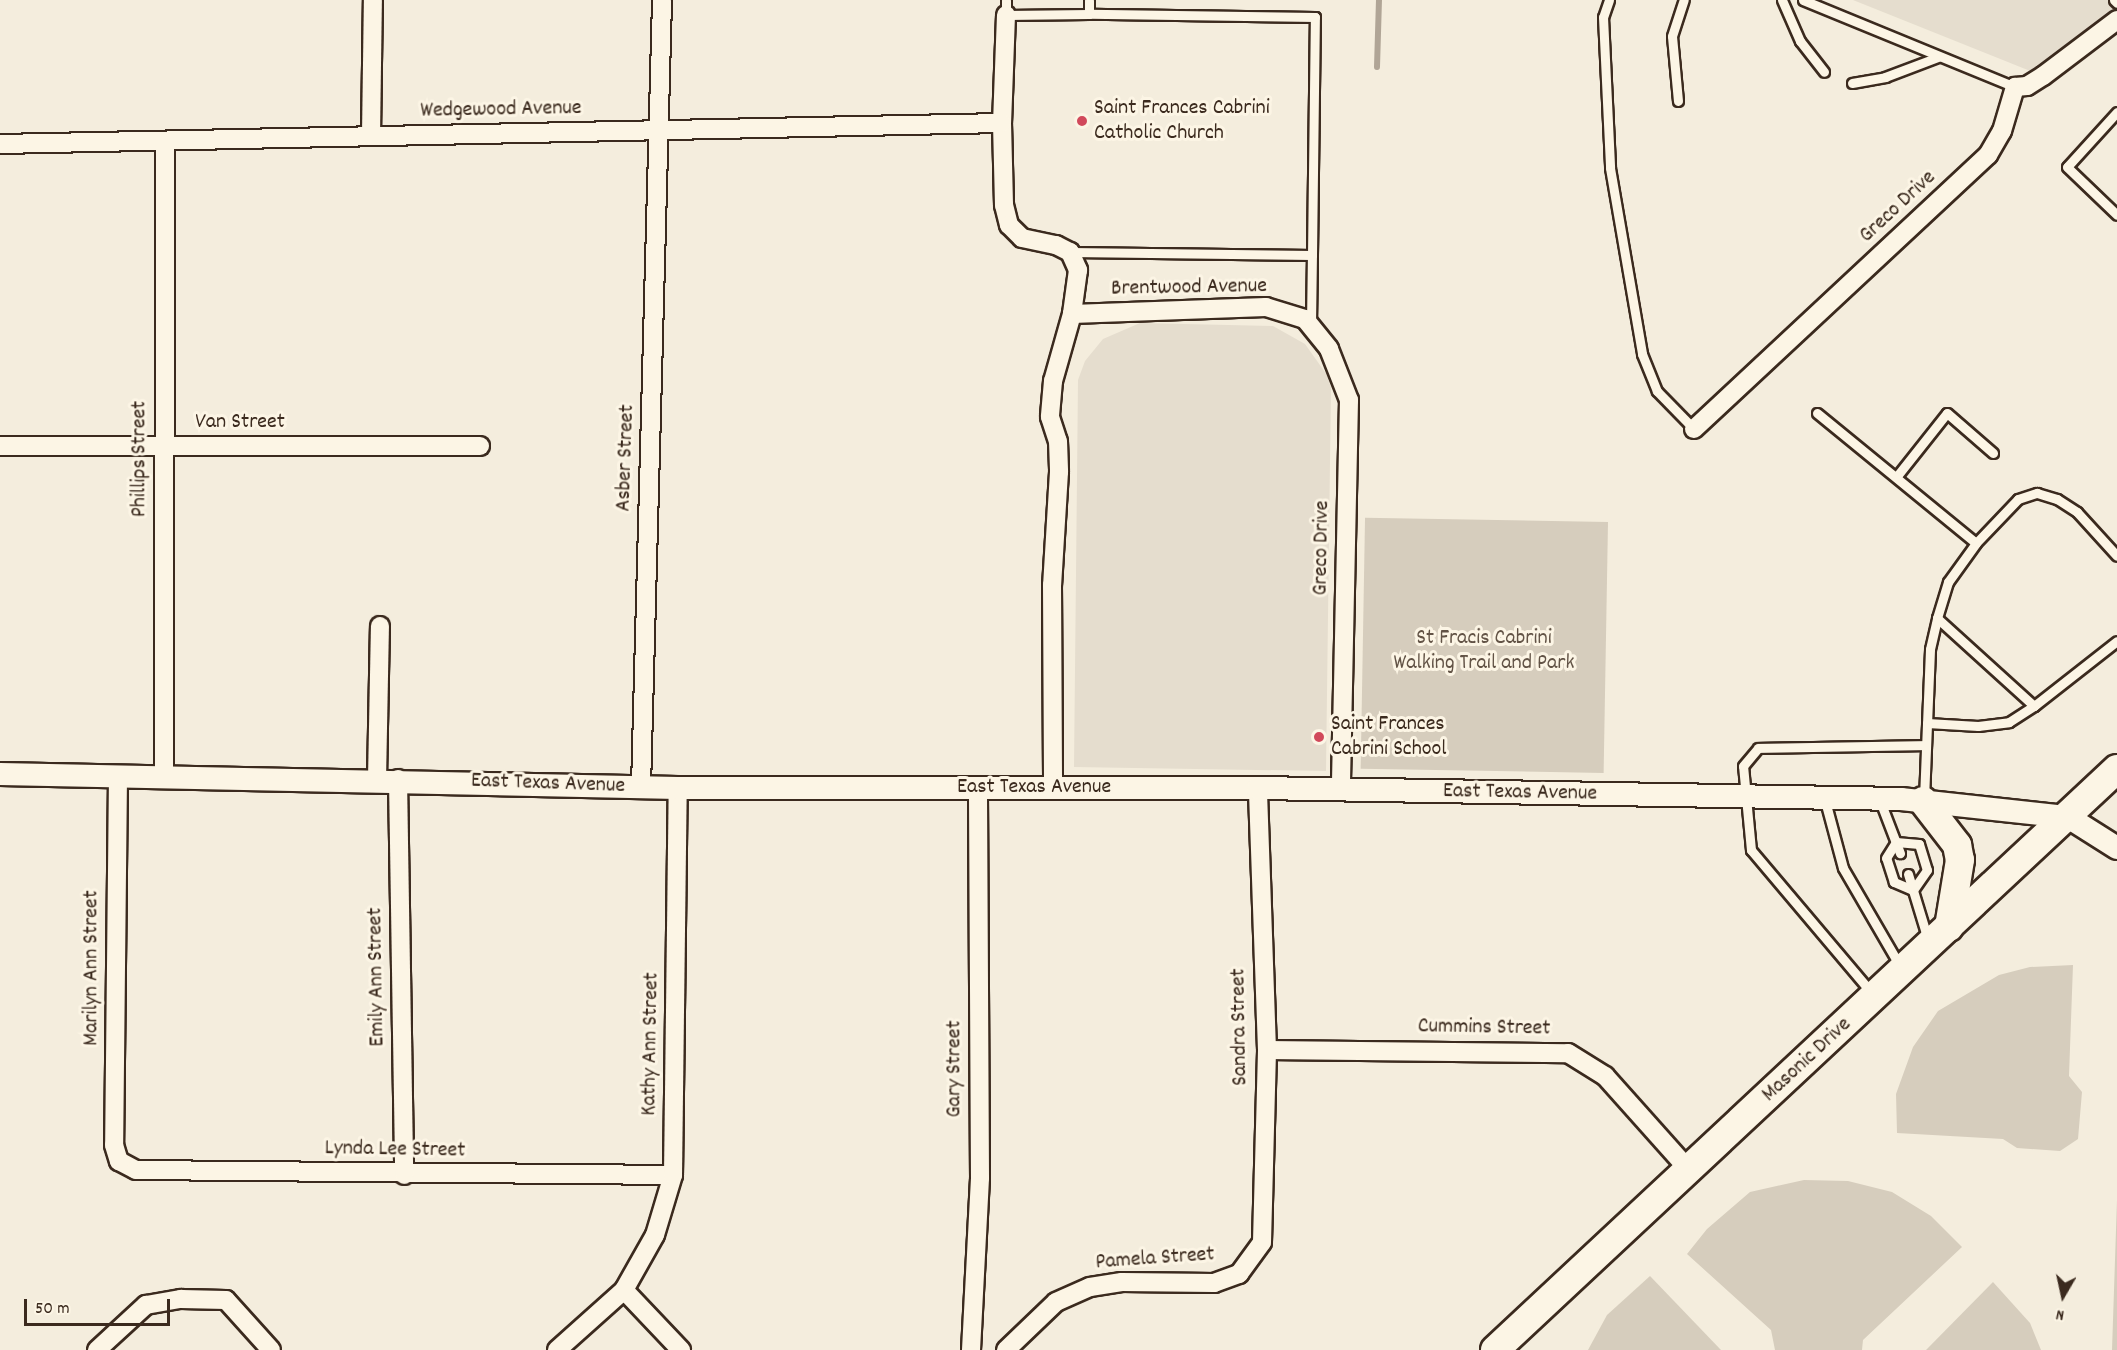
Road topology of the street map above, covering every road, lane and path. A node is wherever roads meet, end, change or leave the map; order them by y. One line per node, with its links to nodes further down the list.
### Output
1 (373, 0): 19 (street)
2 (662, 0): 18 (street, Asber Street)
3 (1089, 0): 9 (lane)
4 (1609, 0): 28 (lane)
5 (1683, 0): 15 (lane)
6 (1782, 0): 12 (lane)
7 (1803, 0): 11 (lane)
8 (1006, 8): 9 (lane); 17 (street)
9 (1089, 14): 24 (lane)
10 (2117, 20): 14 (street)
11 (1938, 57): 13 (lane); 14 (lane)
12 (1824, 72)
13 (1852, 83)
14 (2015, 87): 28 (street, Greco Drive)
15 (1678, 101)
16 (2117, 112): 22 (lane)
17 (1002, 123): 18 (street, Wedgewood Avenue); 23 (street)
18 (660, 130): 19 (street, Wedgewood Avenue); 47 (street, Asber Street)
19 (371, 136): 20 (street, Wedgewood Avenue)
20 (165, 141): 21 (street, Wedgewood Avenue); 31 (street, Phillips Street)
21 (0, 144)
22 (2117, 215)
23 (1070, 252): 24 (lane); 25 (street)
24 (1312, 255): 26 (lane)
25 (1072, 314): 26 (street, Brentwood Avenue); 50 (street)
26 (1308, 323): 52 (street, Greco Drive)
27 (1817, 413): 33 (lane)
28 (1694, 429)
29 (0, 446): 31 (street, Van Street)
30 (480, 446): 31 (street, Van Street)
31 (164, 448): 45 (street, Phillips Street)
32 (1993, 453): 33 (lane)
33 (1897, 476): 34 (lane)
34 (1976, 543): 35 (lane); 36 (lane)
35 (2117, 556)
36 (1937, 618): 39 (lane); 40 (lane)
37 (380, 626): 46 (street)
38 (2117, 641): 39 (lane)
39 (2034, 706): 40 (lane)
40 (1927, 723): 41 (lane)
41 (1926, 745): 53 (lane); 56 (lane)
42 (2117, 769): 57 (main road, Masonic Drive)
43 (0, 774): 44 (street, East Texas Avenue)
44 (117, 776): 45 (street, East Texas Avenue); 67 (street, Marilyn Ann Street)
45 (164, 777): 46 (street, East Texas Avenue)
46 (388, 779): 47 (street, East Texas Avenue); 69 (street, Emily Ann Street)
47 (641, 787): 49 (street, East Texas Avenue)
48 (978, 787): 49 (street, East Texas Avenue); 50 (street, East Texas Avenue); 77 (street, Gary Street)
49 (678, 788): 70 (street, Kathy Ann Street)
50 (1053, 788): 51 (street, East Texas Avenue)
51 (1258, 788): 52 (street, East Texas Avenue); 66 (street, Sandra Street)
52 (1341, 790): 53 (street, East Texas Avenue)
53 (1743, 796): 54 (street, East Texas Avenue); 65 (lane)
54 (1824, 797): 55 (street, East Texas Avenue); 64 (lane)
55 (1879, 798): 56 (street, East Texas Avenue); 58 (lane)
56 (1923, 801): 57 (street, East Texas Avenue); 63 (main road)
57 (2068, 817): 59 (street); 63 (main road, Masonic Drive)
58 (1896, 842): 60 (lane); 62 (lane); 62 (lane)
59 (2117, 848)
60 (1900, 854)
61 (1908, 874): 62 (lane)
62 (1913, 890): 63 (lane)
63 (1940, 936): 64 (main road, Masonic Drive)
64 (1903, 971): 65 (main road, Masonic Drive)
65 (1875, 997): 68 (main road, Masonic Drive)
66 (1267, 1050): 68 (street, Cummins Street); 71 (street, Sandra Street)
67 (119, 1161): 69 (street, Lynda Lee Street)
68 (1689, 1170): 79 (main road, Masonic Drive)
69 (404, 1174): 70 (street, Lynda Lee Street)
70 (673, 1175): 72 (street, Kathy Ann Street)
71 (1251, 1261): 78 (street, Pamela Street)
72 (624, 1290): 75 (street, Kathy Ann Street); 76 (street)
73 (97, 1350): 74 (street)
74 (271, 1350)
75 (557, 1350)
76 (681, 1350)
77 (971, 1350)
78 (1006, 1350)
79 (1495, 1350)

